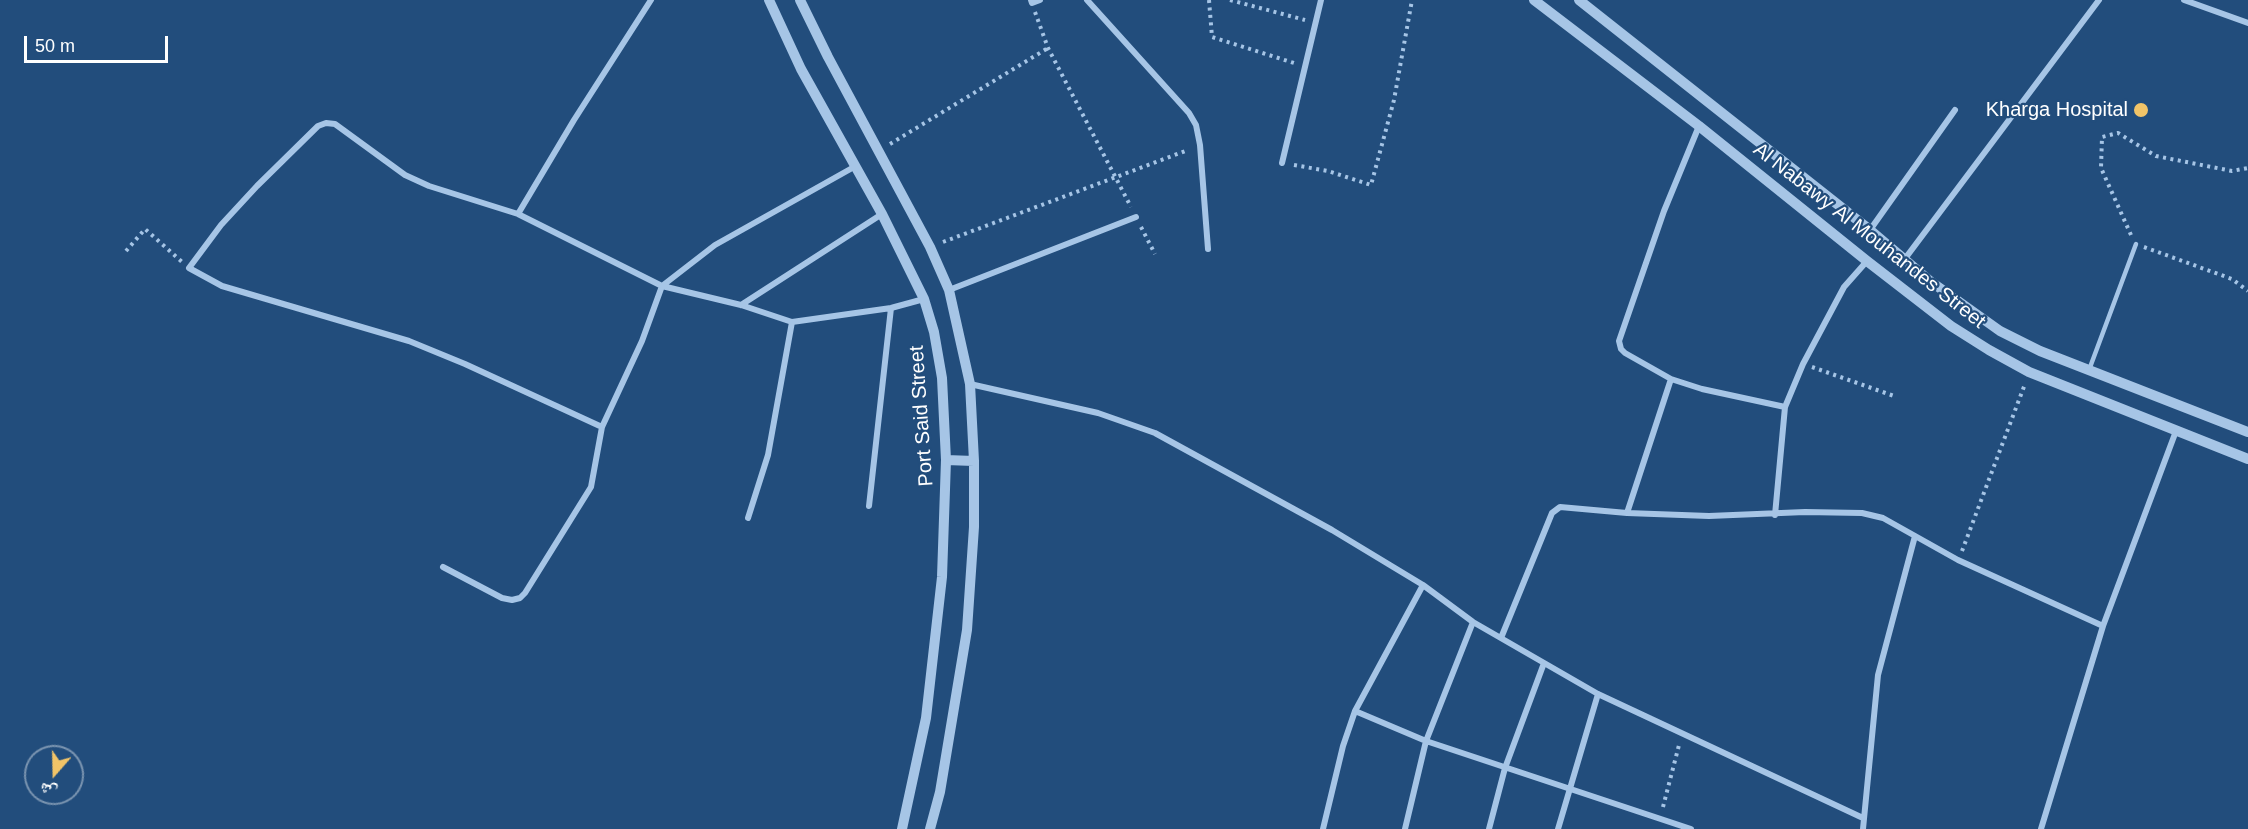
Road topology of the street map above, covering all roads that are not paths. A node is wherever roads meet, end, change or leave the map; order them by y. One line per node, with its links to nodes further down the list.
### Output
1 (651, 0): 17 (street)
2 (769, 0): 16 (street, Port Said Street)
3 (800, 0): 26 (street)
4 (1040, 0): 11 (street)
5 (1087, 0): 22 (street)
6 (1321, 0): 15 (street)
7 (1534, 0): 14 (street, Al Nabawy Al Mouhandes Street)
8 (1579, 0): 20 (street, Al Nabawy Al Mouhandes Street)
9 (2099, 0): 23 (street)
10 (2184, 0): 12 (street)
11 (1031, 2)
12 (2248, 23)
13 (1955, 110): 20 (street)
14 (1699, 126): 24 (street, Al Nabawy Al Mouhandes Street); 32 (street)
15 (1282, 163)
16 (854, 167): 18 (street, Port Said Street); 25 (street)
17 (518, 214): 25 (street); 35 (street)
18 (882, 214): 27 (street, Port Said Street); 28 (street)
19 (1136, 217): 26 (street)
20 (1870, 230): 23 (street, Al Nabawy Al Mouhandes Street)
21 (2136, 244): 31 (lane)
22 (1208, 249)
23 (1904, 260): 31 (street, Al Nabawy Al Mouhandes Street)
24 (1867, 261): 34 (street); 36 (street, Al Nabawy Al Mouhandes Street)
25 (662, 286): 28 (street); 35 (street)
26 (949, 290): 33 (street)
27 (924, 299): 29 (street); 39 (street, Port Said Street)
28 (741, 305): 30 (street)
29 (891, 308): 30 (street); 41 (street)
30 (792, 322): 44 (street)
31 (2089, 370): 37 (street, Al Nabawy Al Mouhandes Street)
32 (1671, 379): 34 (street); 42 (street)
33 (970, 384): 40 (street); 47 (street)
34 (1785, 407): 43 (street)
35 (602, 427): 46 (street)
36 (2176, 431): 38 (street, Al Nabawy Al Mouhandes Street); 49 (street)
37 (2248, 432)
38 (2248, 459)
39 (946, 460): 40 (street); 58 (street, Port Said Street)
40 (974, 461): 59 (street)
41 (869, 507)
42 (1627, 513): 43 (street); 50 (street)
43 (1775, 515): 45 (street)
44 (748, 518)
45 (1915, 536): 49 (street); 57 (street)
46 (443, 567)
47 (1423, 585): 48 (street); 53 (street)
48 (1473, 622): 50 (street); 54 (street)
49 (2103, 626): 66 (street)
50 (1501, 638): 51 (street)
51 (1544, 663): 52 (street); 55 (street)
52 (1598, 693): 56 (street); 57 (street)
53 (1355, 711): 54 (street); 60 (street)
54 (1426, 741): 55 (street); 61 (street)
55 (1506, 768): 56 (street); 62 (street)
56 (1569, 789): 63 (street); 64 (street)
57 (1863, 818): 65 (street)
58 (902, 829)
59 (930, 829)
60 (1323, 829)
61 (1405, 829)
62 (1489, 829)
63 (1558, 829)
64 (1691, 829)
65 (1863, 829)
66 (2041, 829)

